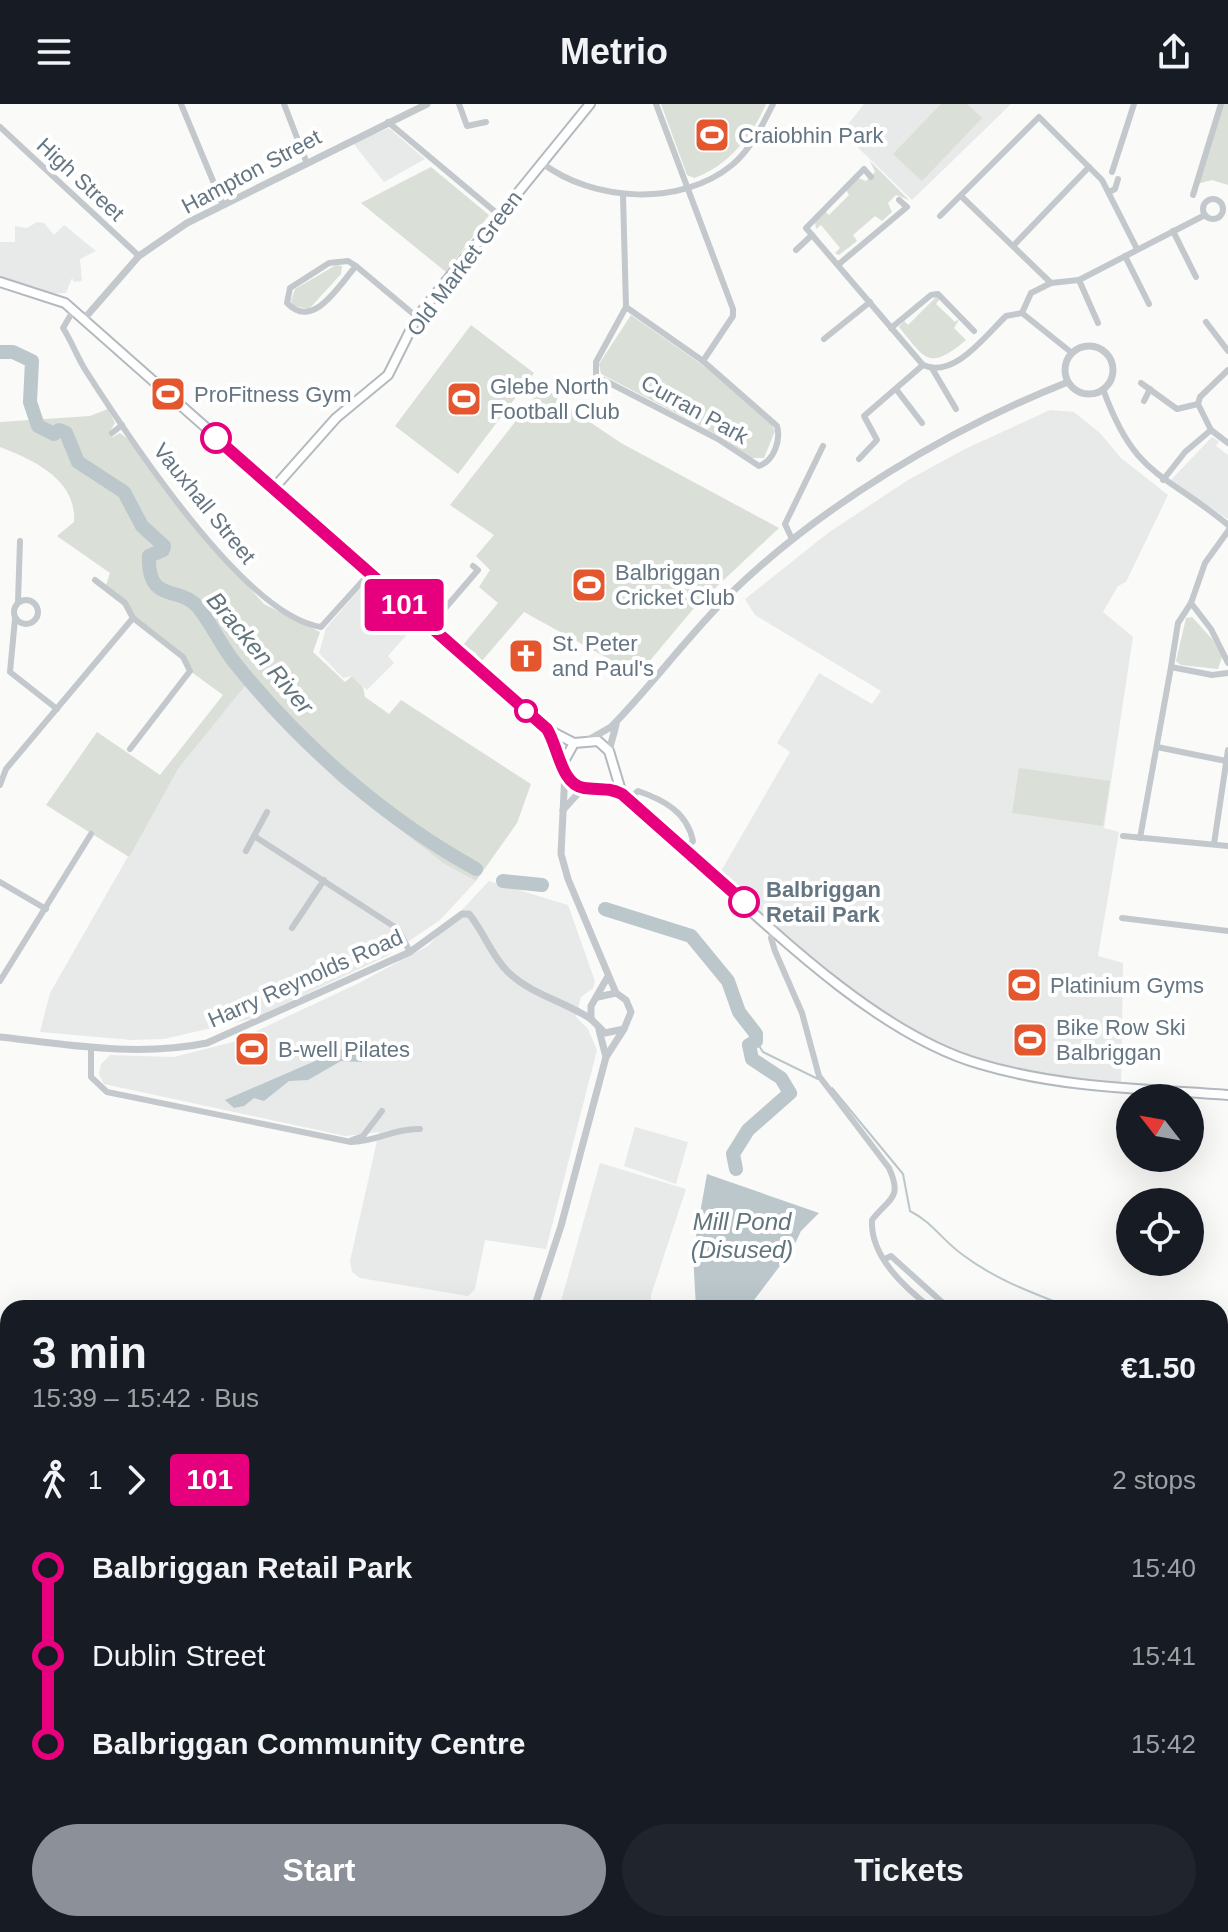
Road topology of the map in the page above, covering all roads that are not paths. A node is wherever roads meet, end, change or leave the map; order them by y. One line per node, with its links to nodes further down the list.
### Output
1 (181, 104): 25 (street)
2 (284, 104): 13 (street)
3 (427, 104): 10 (street, Hampton Street)
4 (459, 104): 11 (street)
5 (590, 104): 14 (main road, Old Market Green)
6 (656, 104): 19 (street)
7 (773, 104): 19 (street)
8 (1134, 104): 16 (street)
9 (1221, 104): 22 (street)
10 (387, 121): 13 (street, Hampton Street); 27 (street)
11 (486, 122)
12 (0, 127): 35 (street, High Street)
13 (306, 161): 25 (street, Hampton Street)
14 (542, 163): 21 (street); 27 (main road, Old Market Green)
15 (1089, 167): 20 (street); 23 (street); 32 (street)
16 (1112, 172)
17 (871, 177): 31 (street)
18 (1118, 179): 20 (street)
19 (687, 187): 21 (street); 57 (street)
20 (1109, 192): 33 (street)
21 (623, 195): 45 (street)
22 (1193, 195)
23 (961, 196): 29 (street); 32 (street)
24 (899, 200): 37 (street)
25 (223, 205): 35 (street, Hampton Street)
26 (1225, 212): 28 (street); 28 (street)
27 (499, 215): 48 (main road, Old Market Green)
28 (1205, 215): 30 (street)
29 (940, 216)
30 (1173, 231): 33 (street); 39 (street)
31 (812, 235): 34 (street); 37 (street)
32 (1013, 246): 42 (street)
33 (1137, 249): 36 (street)
34 (796, 250)
35 (139, 256): 49 (street, Hampton Street)
36 (1125, 256): 40 (street); 44 (street)
37 (839, 264): 43 (street)
38 (356, 266): 38 (street); 48 (street)
39 (1196, 277)
40 (1079, 280): 42 (street); 51 (street)
41 (0, 282): 46 (main road)
42 (1051, 283): 47 (street)
43 (870, 302): 52 (street); 54 (street)
44 (1149, 304)
45 (626, 307): 57 (street, Curran Park); 57 (street, Curran Park)
46 (73, 311): 49 (main road); 70 (street, Vauxhall Street)
47 (1022, 313): 56 (street); 59 (street)
48 (417, 317): 77 (main road, Old Market Green)
49 (84, 319): 77 (main road)
50 (1206, 322): 55 (street)
51 (1098, 323)
52 (891, 328): 53 (street); 58 (street)
53 (974, 331)
54 (824, 339)
55 (1228, 351)
56 (1072, 353): 61 (street); 64 (street)
57 (703, 361)
58 (923, 365): 59 (street); 63 (street)
59 (933, 370): 68 (street)
60 (1228, 370): 67 (street)
61 (1068, 382): 64 (street); 80 (street)
62 (1141, 383): 65 (street)
63 (896, 389): 69 (street); 75 (street)
64 (1103, 389): 76 (street)
65 (1150, 389): 66 (street); 67 (street)
66 (1144, 401)
67 (1198, 404): 71 (street)
68 (956, 409)
69 (922, 423)
70 (122, 425): 72 (street); 83 (street, Vauxhall Street)
71 (1211, 430): 73 (street); 76 (street)
72 (112, 433)
73 (1228, 443)
74 (823, 446): 80 (street)
75 (859, 459)
76 (1163, 480): 78 (street)
77 (273, 489): 83 (main road)
78 (1228, 525)
79 (1228, 531): 86 (street)
80 (792, 539): 94 (street)
81 (20, 541): 85 (street)
82 (473, 566): 89 (street)
83 (369, 574): 89 (main road)
84 (95, 580): 87 (street)
85 (18, 602): 88 (street); 88 (street)
86 (1191, 603): 90 (street); 91 (street)
87 (133, 618): 93 (street); 99 (street)
88 (15, 619): 93 (street)
89 (429, 627): 95 (main road)
90 (1228, 663)
91 (1171, 667): 92 (street); 98 (street)
92 (1228, 673)
93 (57, 709): 104 (street)
94 (618, 719): 96 (street); 101 (street)
95 (547, 729): 97 (main road); 105 (main road)
96 (590, 739): 97 (main road); 101 (main road)
97 (574, 743): 105 (main road)
98 (1157, 747): 102 (street); 115 (street)
99 (130, 749)
100 (1228, 750): 102 (street)
101 (609, 751): 103 (main road)
102 (1226, 761): 116 (street)
103 (613, 765): 107 (main road); 109 (main road)
104 (3, 766): 106 (street)
105 (564, 768): 108 (main road); 110 (street)
106 (0, 785)
107 (596, 787): 108 (main road); 109 (main road)
108 (583, 788): 110 (street)
109 (626, 796): 118 (main road); 118 (street)
110 (563, 810): 128 (street)
111 (267, 812): 113 (street)
112 (91, 834): 122 (street)
113 (254, 836): 119 (street); 120 (street)
114 (1123, 836): 115 (street)
115 (1140, 838): 116 (street)
116 (1214, 844): 117 (street)
117 (1228, 846)
118 (686, 849): 125 (main road)
119 (246, 851)
120 (324, 880): 124 (street); 127 (street)
121 (0, 882): 122 (street)
122 (46, 909): 129 (street)
123 (1122, 918): 126 (street)
124 (292, 928)
125 (774, 929): 139 (main road); 143 (street)
126 (1228, 931)
127 (410, 952): 132 (street, Harry Reynolds Road); 137 (street, Harry Reynolds Road)
128 (607, 978): 130 (street); 131 (street)
129 (0, 981)
130 (616, 993): 131 (street); 134 (street)
131 (596, 999): 132 (street); 133 (street)
132 (574, 1008): 133 (street, Harry Reynolds Road)
133 (591, 1019): 135 (street)
134 (624, 1029): 135 (street); 138 (street)
135 (599, 1030): 138 (street)
136 (0, 1037): 137 (street, Harry Reynolds Road)
137 (91, 1047): 142 (street)
138 (606, 1057): 144 (street)
139 (1228, 1095)
140 (382, 1111): 142 (street)
141 (420, 1129): 142 (street)
142 (349, 1141)
143 (885, 1259): 145 (street); 146 (street)
144 (537, 1300)
145 (922, 1300)
146 (940, 1300)

